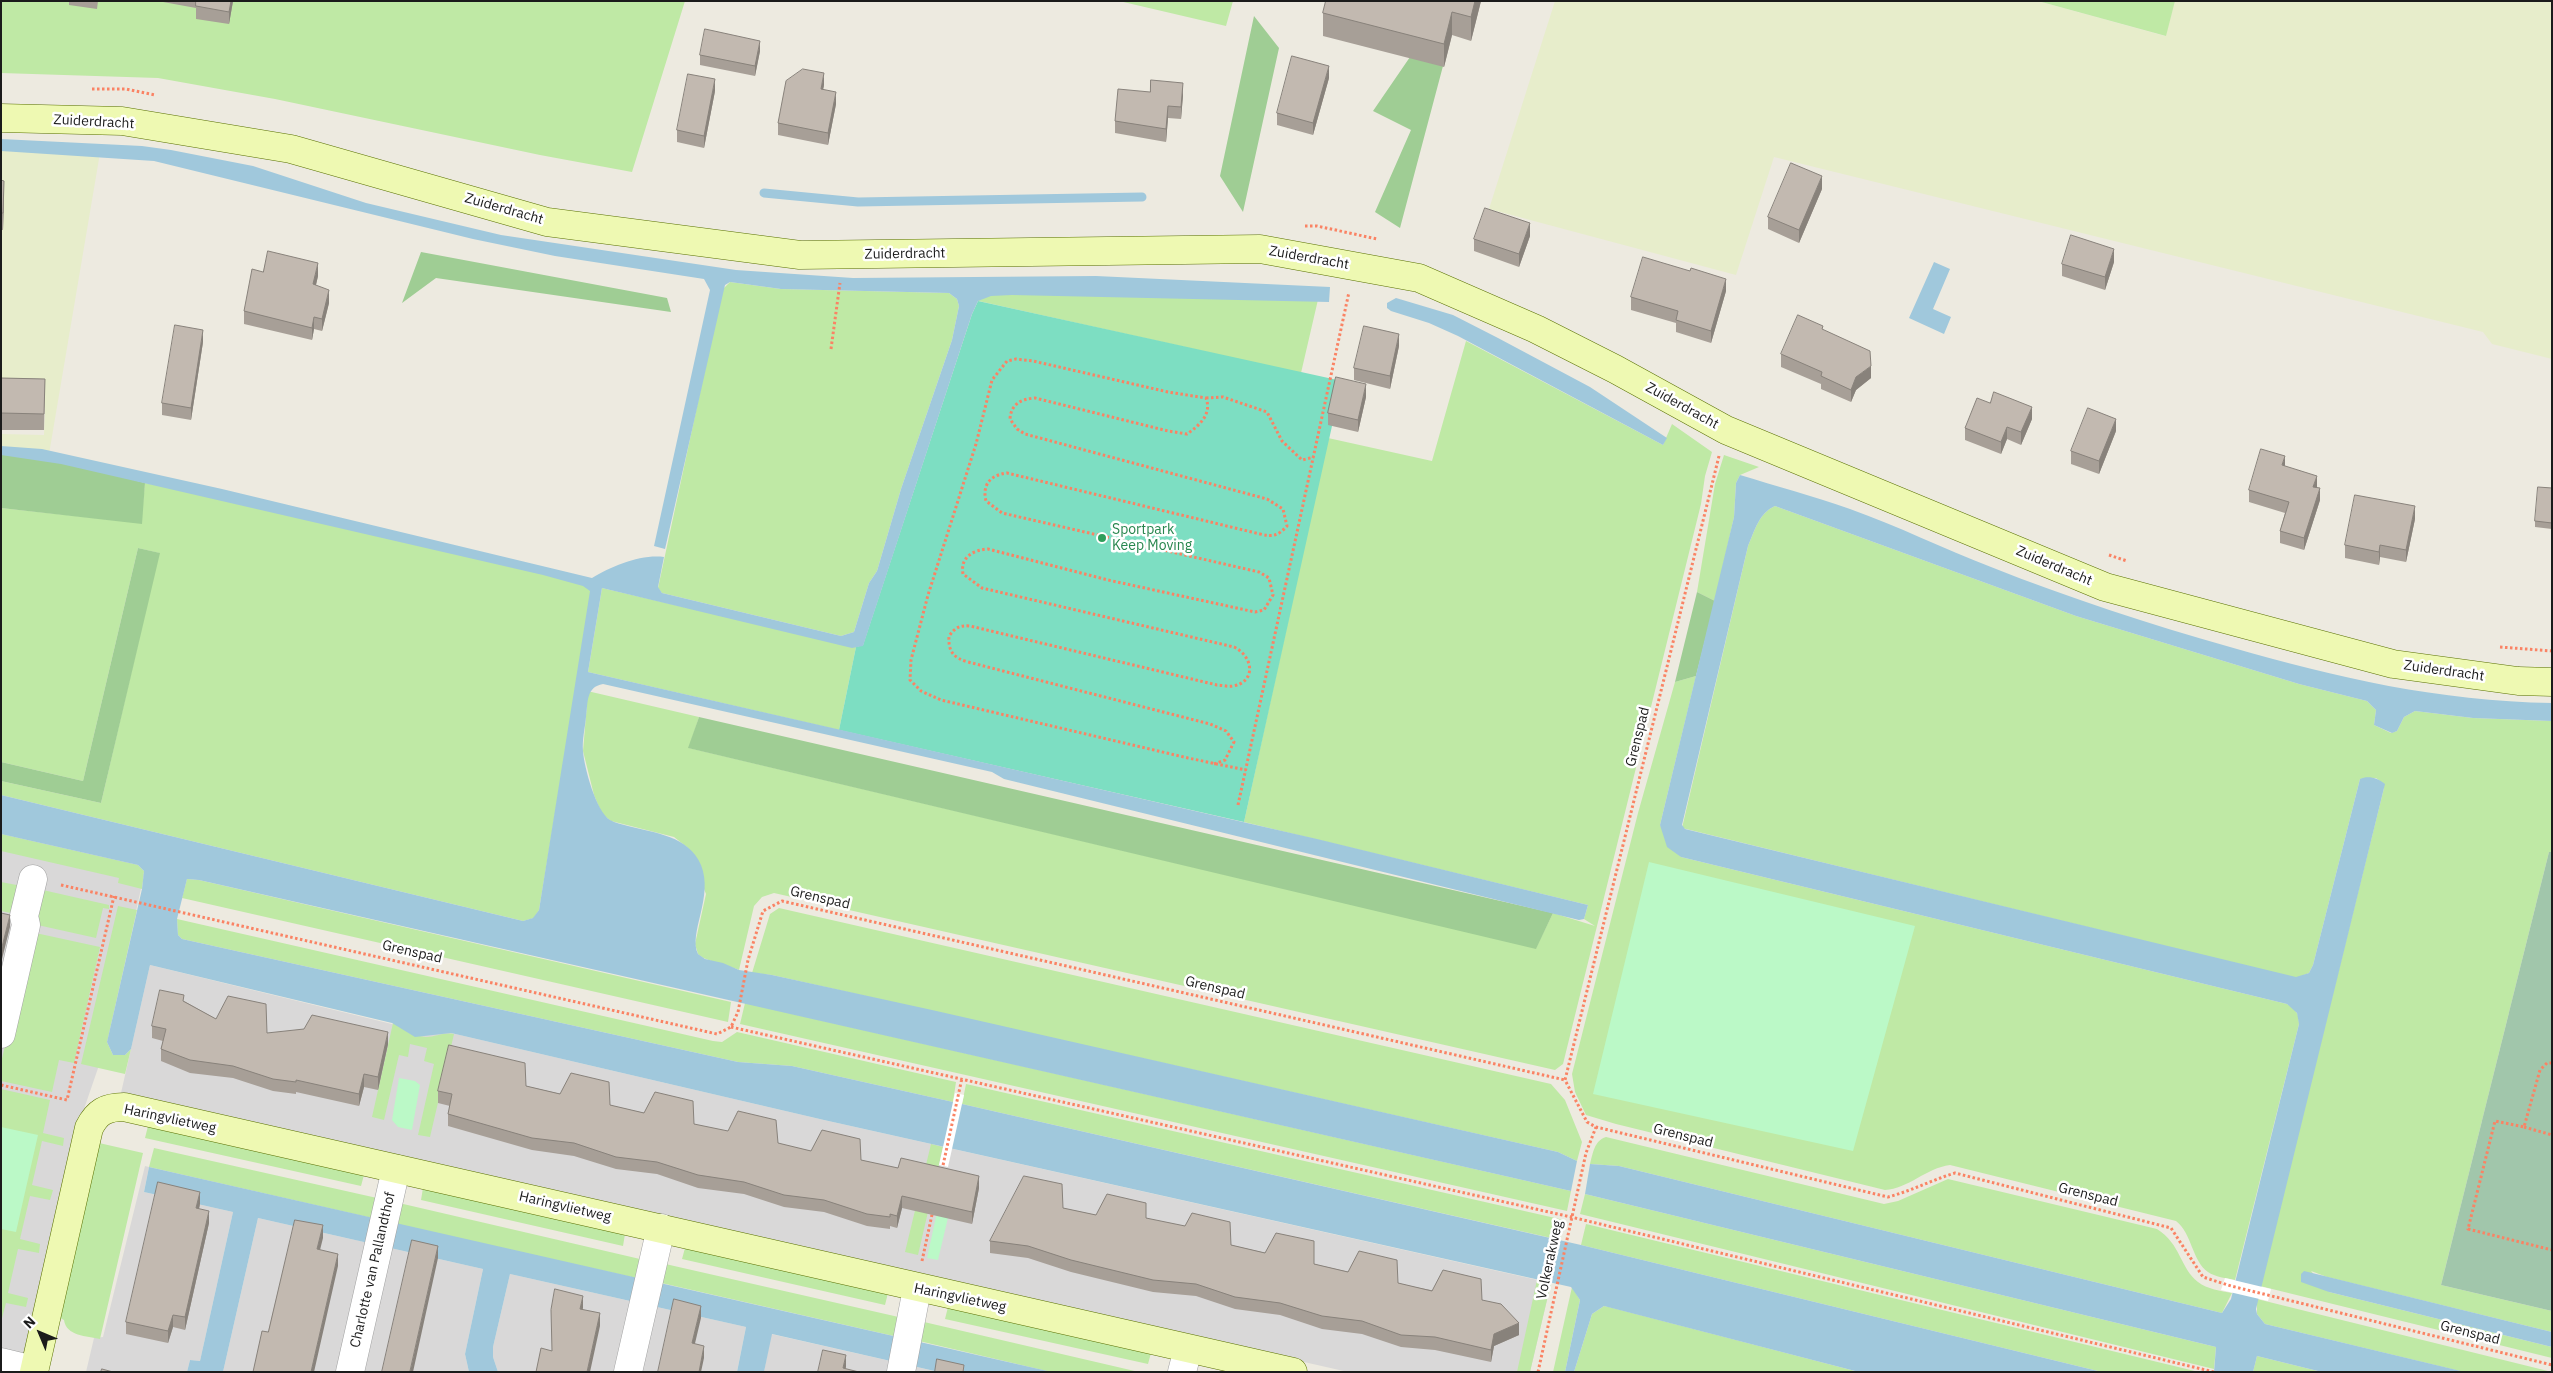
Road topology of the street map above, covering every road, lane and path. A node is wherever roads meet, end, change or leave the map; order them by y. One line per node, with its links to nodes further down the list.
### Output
1 (88, 89): 2 (path)
2 (164, 97)
3 (1, 118): 6 (street, Zuiderdracht)
4 (1297, 226): 5 (path)
5 (1380, 239)
6 (1354, 266): 10 (street, Zuiderdracht); 11 (path)
7 (839, 299): 8 (path)
8 (831, 349)
9 (1206, 398): 11 (path); 17 (path); 17 (path)
10 (1726, 430): 16 (street, Zuiderdracht); 26 (path, Grenspad)
11 (1314, 457): 18 (path)
12 (2104, 553): 13 (path)
13 (2131, 562)
14 (2493, 647): 15 (path)
15 (2552, 650)
16 (2552, 682)
17 (1214, 764): 18 (path)
18 (1246, 770): 19 (path)
19 (1238, 805)
20 (33, 879): 21 (path, Grenspad); 23 (street)
21 (114, 896): 22 (path, Grenspad); 27 (path)
22 (731, 1027): 25 (path); 26 (path, Grenspad)
23 (1, 1034)
24 (2552, 1062): 29 (path)
25 (962, 1078): 32 (path); 34 (path)
26 (1565, 1080): 28 (path)
27 (1, 1085)
28 (1596, 1127): 34 (path, Volkerakweg); 40 (path, Grenspad)
29 (2524, 1127): 30 (path); 36 (path)
30 (2552, 1134)
31 (396, 1169): 35 (street, Haringvlietweg); 42 (street, Haringvlietweg); 44 (street, Charlotte van Pallandthof)
32 (941, 1173)
33 (935, 1200): 37 (path)
34 (1571, 1217): 43 (path); 47 (path, Volkerakweg)
35 (661, 1228): 37 (street, Haringvlietweg); 45 (street)
36 (2552, 1250)
37 (917, 1289): 38 (street, Haringvlietweg); 41 (street)
38 (1185, 1360): 46 (street, Haringvlietweg)
39 (1, 1362): 42 (street)
40 (2552, 1365)
41 (902, 1368)
42 (34, 1371)
43 (2212, 1371)
44 (350, 1372)
45 (628, 1372)
46 (1293, 1372)
47 (1538, 1372)

